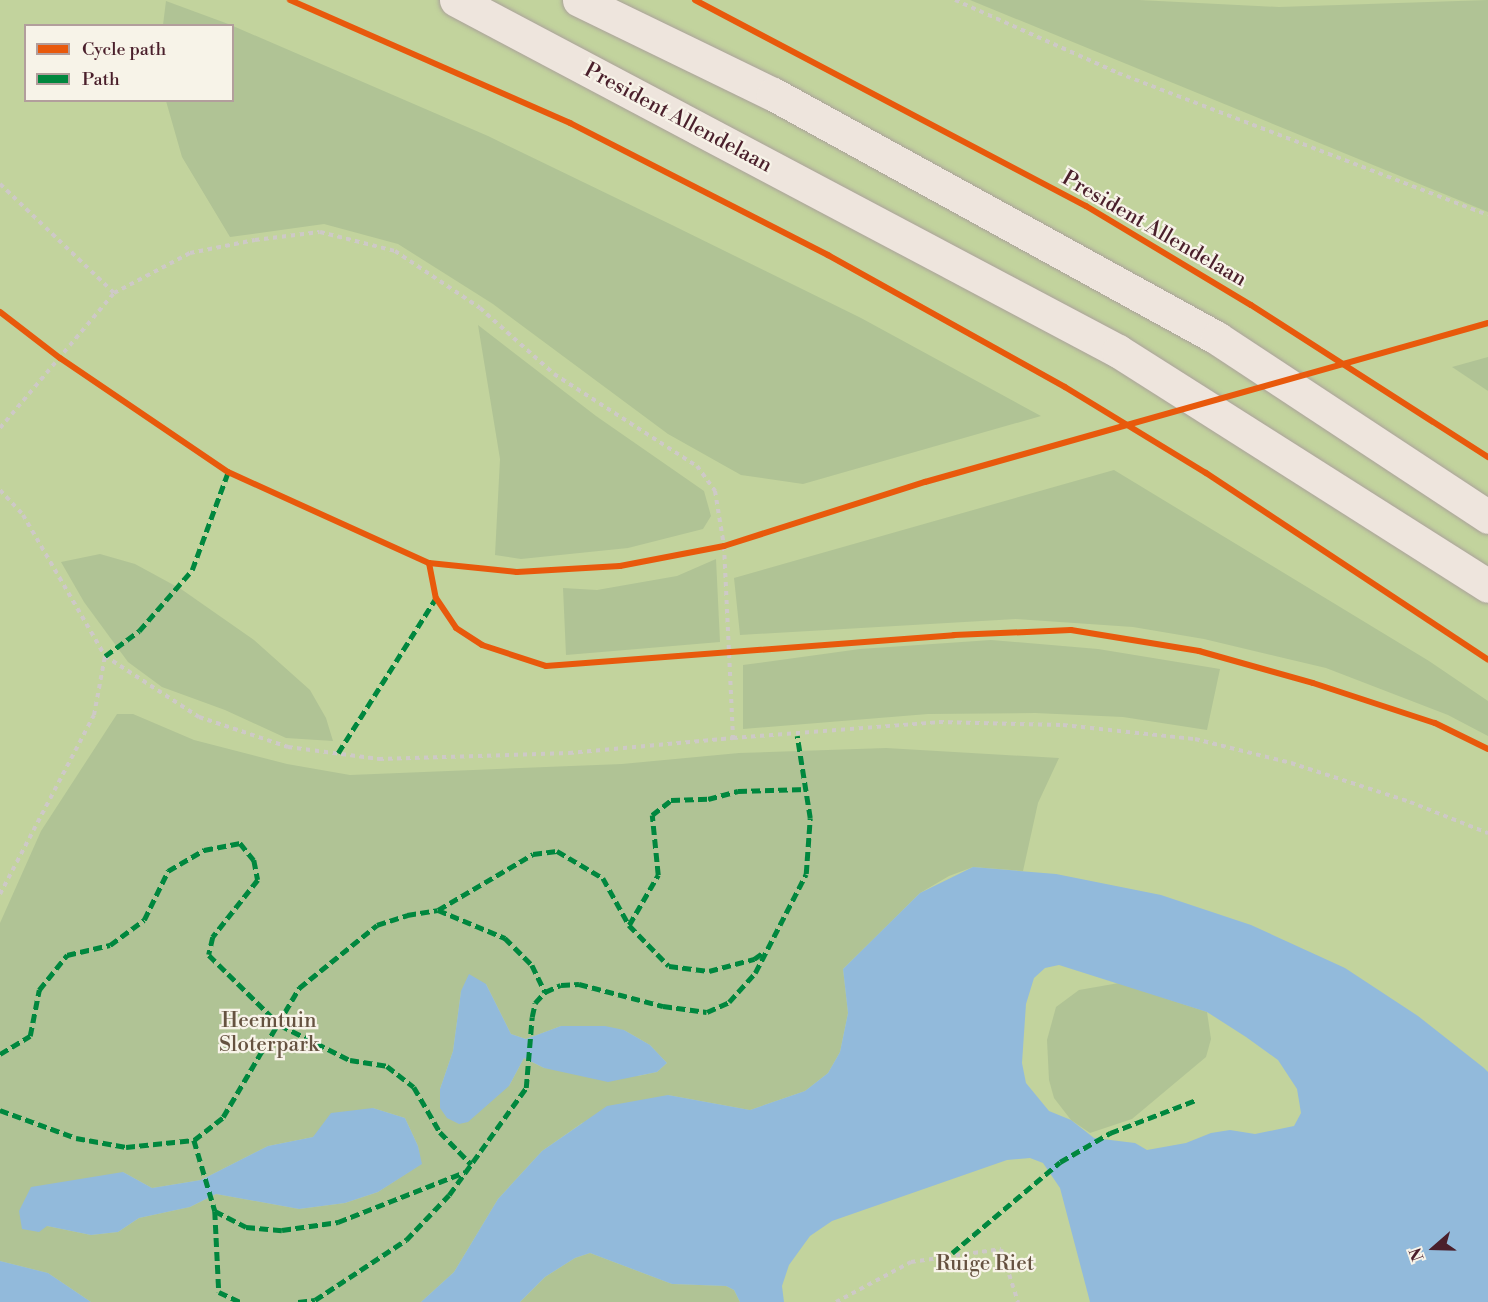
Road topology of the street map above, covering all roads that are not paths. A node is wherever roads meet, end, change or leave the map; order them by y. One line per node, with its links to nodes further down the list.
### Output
1 (456, 0): 4 (main road, President Allendelaan)
2 (579, 0): 3 (main road)
3 (1488, 517)
4 (1488, 586)

